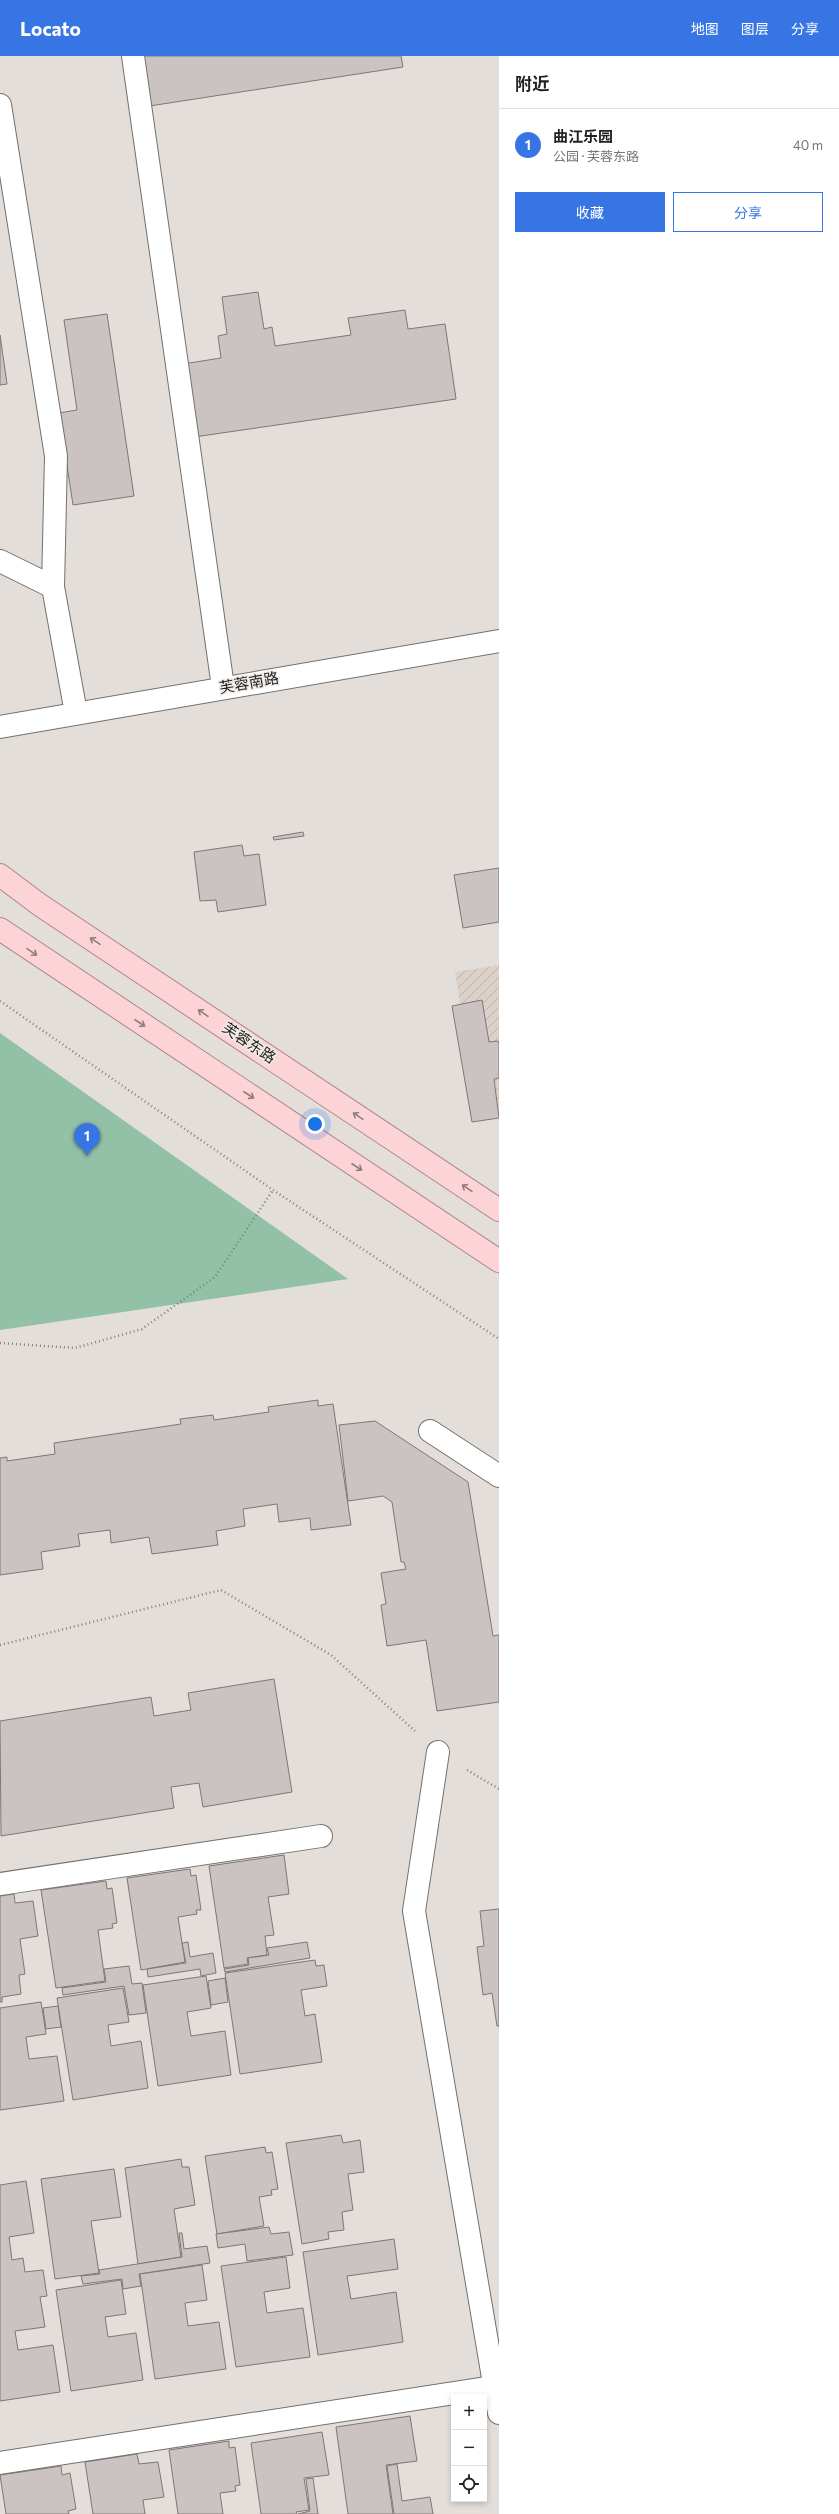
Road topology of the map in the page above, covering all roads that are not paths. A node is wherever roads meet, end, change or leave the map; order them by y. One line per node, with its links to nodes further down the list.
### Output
1 (133, 56): 6 (street)
2 (0, 104): 4 (street)
3 (0, 561): 4 (street)
4 (54, 587): 7 (street)
5 (499, 642): 6 (street, 芙蓉南路)
6 (223, 687): 7 (street, 芙蓉南路)
7 (76, 713): 8 (street, 芙蓉南路)
8 (0, 726)
9 (0, 875): 11 (main road, 芙蓉东路, one-way to 9)
10 (0, 929): 12 (main road, one-way to 12)
11 (499, 1210)
12 (499, 1261)
13 (430, 1431): 14 (street)
14 (499, 1476)
15 (438, 1752): 18 (street)
16 (321, 1836): 17 (street)
17 (0, 1884)
18 (497, 2386): 19 (street); 20 (street)
19 (499, 2413)
20 (0, 2463)

